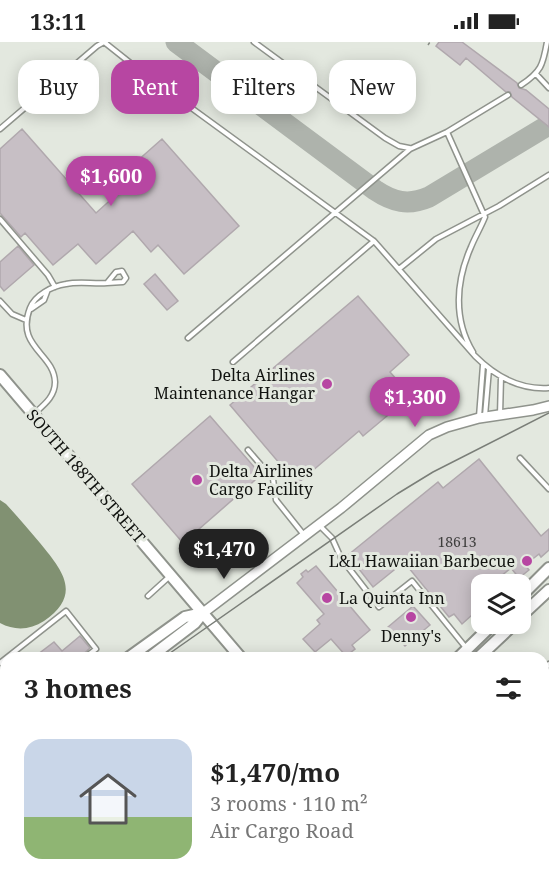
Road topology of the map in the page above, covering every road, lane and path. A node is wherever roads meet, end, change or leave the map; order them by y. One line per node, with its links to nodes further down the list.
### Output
1 (105, 42): 10 (lane); 14 (lane)
2 (254, 42): 12 (lane)
3 (430, 42): 5 (path)
4 (547, 42): 6 (lane)
5 (428, 45)
6 (536, 74): 7 (lane); 8 (lane)
7 (521, 85)
8 (549, 88)
9 (508, 94): 11 (lane)
10 (0, 129)
11 (447, 132): 12 (lane); 15 (lane)
12 (410, 148): 14 (lane)
13 (549, 175): 15 (lane)
14 (335, 212): 17 (lane); 23 (lane)
15 (484, 213): 18 (lane); 25 (lane)
16 (0, 219): 20 (lane)
17 (374, 241): 18 (lane); 24 (lane)
18 (399, 269): 25 (lane)
19 (107, 283): 19 (lane); 20 (lane)
20 (55, 287): 22 (lane)
21 (0, 301): 22 (lane)
22 (26, 320): 32 (lane)
23 (188, 338)
24 (233, 362)
25 (482, 363): 26 (lane); 33 (lane)
26 (489, 369): 28 (lane); 33 (lane)
27 (0, 375): 32 (main road, SOUTH 188TH STREET)
28 (501, 377): 29 (lane); 31 (lane)
29 (549, 388)
30 (549, 406): 31 (street)
31 (500, 414): 33 (street)
32 (33, 415): 40 (main road, SOUTH 188TH STREET)
33 (482, 418): 37 (street)
34 (248, 450): 38 (lane)
35 (520, 458): 36 (lane)
36 (549, 489)
37 (320, 525): 38 (street); 48 (lane)
38 (305, 535): 45 (street)
39 (549, 568): 41 (main road)
40 (171, 575): 43 (lane); 45 (main road, SOUTH 188TH STREET)
41 (531, 586)
42 (549, 590): 44 (main road)
43 (148, 596)
44 (531, 607)
45 (203, 613): 51 (main road); 52 (main road); 53 (main road, SOUTH 188TH STREET)
46 (483, 634): 48 (main road)
47 (503, 634): 55 (main road)
48 (468, 649): 54 (main road)
49 (14, 652): 50 (lane)
50 (92, 652)
51 (136, 652)
52 (157, 652)
53 (236, 652)
54 (465, 652)
55 (484, 652)

